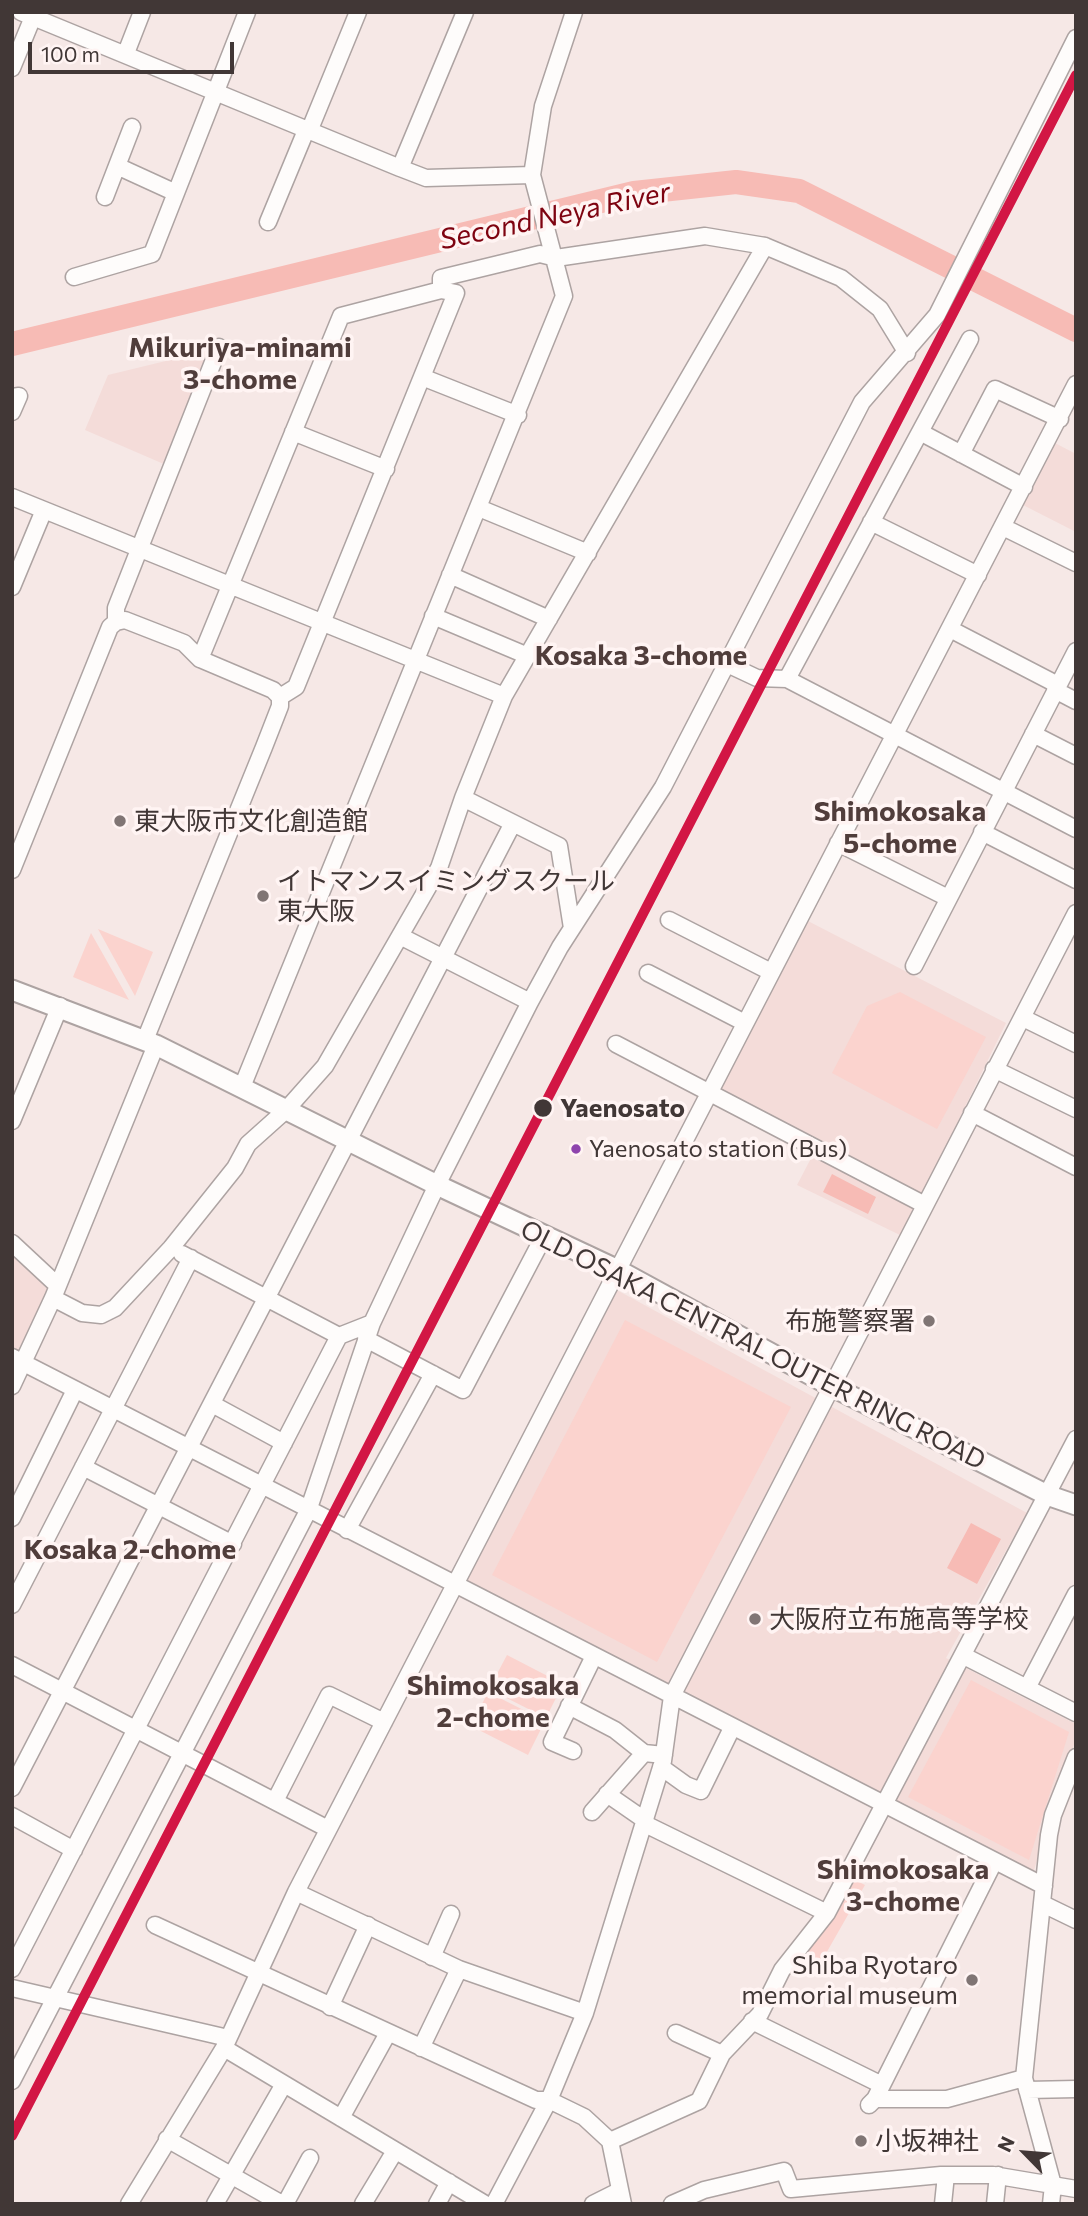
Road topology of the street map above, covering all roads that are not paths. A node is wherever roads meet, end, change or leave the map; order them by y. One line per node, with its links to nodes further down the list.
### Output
1 (142, 12): 8 (street)
2 (247, 12): 10 (street)
3 (358, 12): 12 (street)
4 (465, 12): 14 (street)
5 (574, 12): 15 (street)
6 (30, 14): 8 (street); 9 (street)
7 (1076, 38): 25 (street)
8 (126, 53): 10 (street)
9 (12, 68)
10 (217, 90): 12 (street); 16 (street)
11 (132, 127): 13 (street)
12 (309, 128): 14 (street); 18 (street)
13 (117, 166): 16 (street); 17 (street)
14 (400, 168): 15 (street)
15 (532, 176): 20 (street)
16 (176, 193): 21 (street)
17 (105, 197)
18 (268, 222)
19 (765, 246): 20 (street); 25 (street); 43 (street)
20 (553, 251): 22 (street); 30 (street)
21 (74, 277)
22 (441, 290): 26 (street); 32 (street)
23 (970, 339): 33 (street)
24 (219, 347): 42 (street)
25 (907, 353): 58 (street)
26 (422, 377): 30 (street); 35 (street)
27 (1076, 384): 31 (street)
28 (12, 397): 29 (street)
29 (12, 412)
30 (518, 415): 38 (street)
31 (1060, 419): 34 (street); 36 (street)
32 (293, 432): 35 (street); 47 (street)
33 (920, 432): 34 (street); 40 (street)
34 (961, 454): 36 (street)
35 (386, 470): 52 (street)
36 (1024, 487): 41 (street)
37 (12, 497): 39 (street)
38 (479, 508): 43 (street); 45 (street)
39 (44, 510): 42 (street); 48 (street)
40 (871, 522): 46 (street); 59 (street)
41 (1003, 527): 44 (street); 46 (street)
42 (140, 548): 47 (street); 51 (street)
43 (588, 553): 50 (street)
44 (1076, 563)
45 (450, 575): 49 (street); 50 (street)
46 (978, 575): 53 (street)
47 (231, 586): 52 (street); 56 (street)
48 (12, 587)
49 (433, 616): 55 (street); 57 (street)
50 (549, 619): 55 (street)
51 (116, 622): 56 (street); 73 (street)
52 (322, 623): 57 (street); 62 (street)
53 (950, 629): 60 (street); 65 (street)
54 (1076, 651): 60 (street)
55 (528, 656): 61 (street)
56 (200, 659): 62 (street)
57 (414, 662): 61 (street); 93 (street)
58 (725, 663): 59 (street); 78 (street)
59 (787, 679): 65 (street)
60 (1056, 688): 63 (street); 64 (street)
61 (504, 696): 68 (street)
62 (280, 697): 89 (street)
63 (1076, 701)
64 (1033, 734): 66 (street); 67 (street)
65 (894, 735): 67 (street); 72 (street)
66 (1076, 756)
67 (1002, 791): 70 (street); 71 (street)
68 (463, 798): 69 (street); 79 (street)
69 (513, 823): 78 (street); 80 (street)
70 (1076, 829)
71 (982, 832): 74 (street); 75 (street)
72 (838, 843): 75 (street); 82 (street)
73 (12, 870)
74 (1076, 880)
75 (948, 898): 81 (street)
76 (669, 920): 82 (street)
77 (1074, 921): 87 (street)
78 (572, 928): 85 (street)
79 (402, 937): 80 (street); 96 (street)
80 (443, 958): 85 (street); 99 (street)
81 (914, 966)
82 (771, 972): 88 (street)
83 (648, 974): 88 (street)
84 (12, 990): 86 (main road, OLD OSAKA CENTRAL OUTER RING ROAD)
85 (530, 1002): 101 (street)
86 (60, 1006): 89 (main road, OLD OSAKA CENTRAL OUTER RING ROAD); 98 (street)
87 (1023, 1018): 91 (street); 92 (street)
88 (745, 1023): 94 (street)
89 (150, 1042): 93 (main road, OLD OSAKA CENTRAL OUTER RING ROAD); 108 (street)
90 (616, 1044): 94 (street)
91 (1076, 1044)
92 (994, 1069): 95 (street); 97 (street)
93 (242, 1087): 96 (main road, OLD OSAKA CENTRAL OUTER RING ROAD)
94 (709, 1093): 102 (street); 107 (street)
95 (1076, 1109)
96 (286, 1110): 99 (main road, OLD OSAKA CENTRAL OUTER RING ROAD); 105 (street)
97 (972, 1113): 100 (street); 102 (street)
98 (12, 1121)
99 (347, 1138): 101 (main road, OLD OSAKA CENTRAL OUTER RING ROAD); 109 (street)
100 (1076, 1167)
101 (437, 1185): 103 (main road, OLD OSAKA CENTRAL OUTER RING ROAD); 110 (street)
102 (925, 1205): 116 (street)
103 (544, 1236): 107 (main road, OLD OSAKA CENTRAL OUTER RING ROAD); 114 (street)
104 (12, 1243): 108 (street)
105 (171, 1248): 106 (street); 108 (street)
106 (191, 1258): 109 (street); 119 (street)
107 (618, 1270): 116 (main road, OLD OSAKA CENTRAL OUTER RING ROAD); 132 (street)
108 (55, 1291): 113 (street)
109 (267, 1297): 111 (street); 118 (street)
110 (372, 1323): 111 (street); 112 (street)
111 (340, 1336): 121 (street)
112 (366, 1339): 114 (street); 128 (street)
113 (18, 1360): 115 (street); 117 (street)
114 (433, 1374): 130 (street)
115 (12, 1386)
116 (831, 1386): 125 (main road, OLD OSAKA CENTRAL OUTER RING ROAD); 140 (street)
117 (75, 1390): 119 (street); 129 (street)
118 (212, 1404): 121 (street); 122 (street)
119 (114, 1409): 122 (street); 123 (street)
120 (1076, 1439): 125 (street)
121 (284, 1443): 124 (street)
122 (188, 1449): 124 (street); 126 (street)
123 (83, 1467): 126 (street); 134 (street)
124 (263, 1487): 128 (street); 131 (street)
125 (1047, 1496): 127 (main road, OLD OSAKA CENTRAL OUTER RING ROAD); 136 (street)
126 (157, 1504): 131 (street); 139 (street)
127 (1076, 1505)
128 (308, 1511): 130 (street); 147 (street)
129 (12, 1518)
130 (347, 1530): 132 (street)
131 (233, 1544): 145 (street)
132 (455, 1585): 135 (street); 143 (street)
133 (1076, 1594): 138 (street)
134 (12, 1605)
135 (594, 1656): 140 (street); 141 (street)
136 (964, 1656): 138 (street); 155 (street)
137 (12, 1665): 139 (street)
138 (1027, 1688): 142 (street)
139 (62, 1691): 145 (street); 151 (street)
140 (672, 1696): 144 (street); 150 (street)
141 (569, 1706): 146 (street); 148 (street)
142 (1076, 1713)
143 (384, 1722): 154 (street); 159 (street)
144 (732, 1727): 150 (street); 155 (street)
145 (136, 1730): 147 (street); 160 (street)
146 (573, 1751)
147 (181, 1752): 154 (street); 175 (street)
148 (644, 1753): 150 (street); 152 (street)
149 (1076, 1757): 153 (street)
150 (663, 1761): 158 (street)
151 (12, 1788)
152 (607, 1794): 156 (street); 158 (street)
153 (1068, 1796): 162 (street)
154 (275, 1801): 159 (street)
155 (885, 1807): 161 (street); 165 (street)
156 (592, 1812)
157 (12, 1816): 160 (street)
158 (645, 1822): 165 (street); 177 (street)
159 (328, 1829): 163 (street)
160 (74, 1850): 171 (street)
161 (994, 1862): 162 (street); 188 (street)
162 (1044, 1886): 164 (street)
163 (296, 1892): 169 (street); 173 (street)
164 (1042, 1904): 167 (street); 186 (street)
165 (827, 1913): 178 (street)
166 (451, 1914): 170 (street)
167 (1076, 1920)
168 (155, 1925): 173 (street)
169 (368, 1925): 170 (street); 176 (street)
170 (432, 1956): 172 (street)
171 (12, 1969)
172 (459, 1969): 177 (street); 182 (street)
173 (257, 1974): 176 (street); 181 (street)
174 (12, 1988): 175 (street)
175 (55, 1999): 181 (street); 184 (street)
176 (330, 2007): 179 (street)
177 (585, 2013): 189 (street)
178 (752, 2021): 183 (street); 188 (street)
179 (388, 2033): 182 (street); 190 (street)
180 (676, 2033): 183 (street)
181 (226, 2043): 185 (street); 191 (street)
182 (421, 2048): 189 (street)
183 (722, 2054): 192 (street)
184 (12, 2081)
185 (284, 2084): 190 (street); 197 (street)
186 (1025, 2084): 187 (street); 188 (street); 199 (street)
187 (1076, 2089)
188 (874, 2097)
189 (550, 2100): 192 (street); 208 (street)
190 (341, 2118): 193 (street)
191 (167, 2139): 197 (street); 202 (street)
192 (610, 2141): 201 (street)
193 (395, 2151): 198 (street); 205 (street)
194 (310, 2158): 204 (street)
195 (946, 2175): 196 (street); 210 (street); 211 (street)
196 (998, 2175): 199 (street); 212 (street)
197 (230, 2176): 203 (street); 204 (street)
198 (449, 2182): 206 (street); 207 (street)
199 (1053, 2185): 200 (street); 213 (street)
200 (1076, 2189)
201 (621, 2197): 209 (street)
202 (129, 2204)
203 (215, 2204)
204 (284, 2204)
205 (363, 2204)
206 (437, 2204)
207 (485, 2204)
208 (494, 2204)
209 (593, 2204)
210 (671, 2204)
211 (943, 2204)
212 (995, 2204)
213 (1051, 2204)

